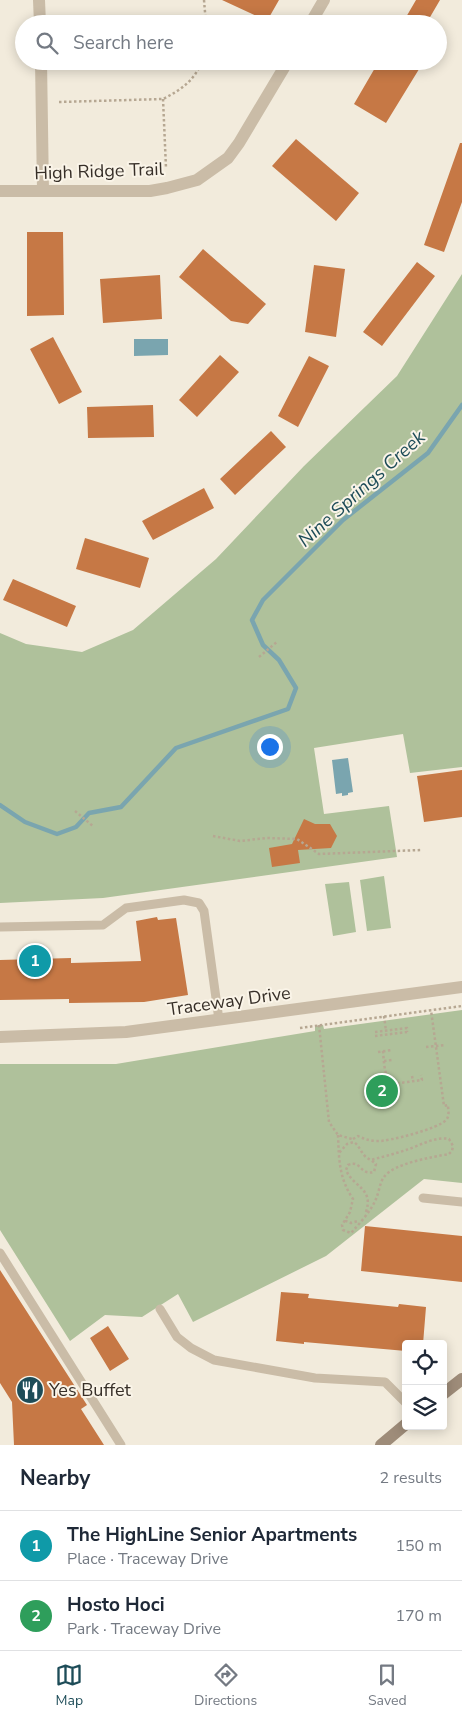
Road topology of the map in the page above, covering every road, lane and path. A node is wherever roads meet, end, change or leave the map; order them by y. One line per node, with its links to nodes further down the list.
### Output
1 (39, 0): 4 (street)
2 (204, 0): 5 (path)
3 (324, 0): 6 (street)
4 (40, 15)
5 (205, 15)
6 (315, 15)
7 (41, 70): 14 (street)
8 (197, 70): 10 (path)
9 (283, 70): 14 (street, High Ridge Trail)
10 (163, 99): 11 (path); 12 (path)
11 (59, 102)
12 (166, 168)
13 (0, 191): 14 (street, High Ridge Trail)
14 (43, 191)
15 (278, 640): 16 (path)
16 (259, 658)
17 (75, 811): 18 (path)
18 (94, 828)
19 (213, 836): 20 (path)
20 (421, 850)
21 (0, 927): 26 (lane)
22 (462, 986): 26 (street, Traceway Drive)
23 (462, 1006): 24 (path)
24 (431, 1010): 25 (path); 33 (path)
25 (384, 1016): 27 (path); 29 (path)
26 (219, 1020): 31 (street, Traceway Drive)
27 (319, 1025): 28 (path); 43 (path)
28 (300, 1028)
29 (386, 1033): 29 (path); 30 (path)
30 (375, 1034)
31 (0, 1037)
32 (445, 1045): 33 (path)
33 (436, 1046): 34 (path); 44 (path)
34 (426, 1047)
35 (392, 1050): 36 (path)
36 (383, 1051): 37 (path); 39 (path)
37 (378, 1052)
38 (392, 1060): 39 (path)
39 (384, 1061): 42 (path)
40 (421, 1075): 42 (path)
41 (412, 1076): 42 (path)
42 (413, 1082)
43 (338, 1135): 44 (path); 45 (path)
44 (353, 1141): 45 (path); 46 (path)
45 (339, 1153): 50 (path)
46 (370, 1160): 49 (path); 49 (path)
47 (423, 1198): 48 (lane)
48 (462, 1202)
49 (366, 1214): 51 (path)
50 (345, 1218): 51 (path); 51 (path)
51 (360, 1221)
52 (0, 1253): 58 (lane)
53 (160, 1309): 56 (lane)
54 (462, 1379): 55 (street)
55 (447, 1391)
56 (402, 1399)
57 (402, 1427): 59 (street)
58 (121, 1445)
59 (380, 1445)

